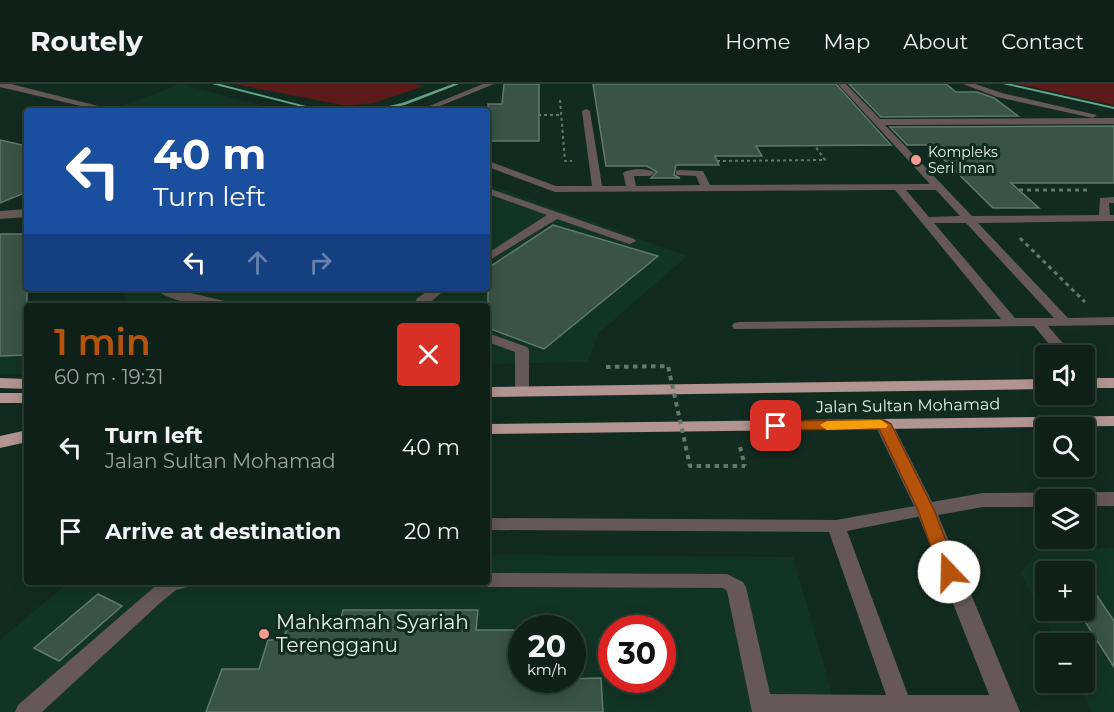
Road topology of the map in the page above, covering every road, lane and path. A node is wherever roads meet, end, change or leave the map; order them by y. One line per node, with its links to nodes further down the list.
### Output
1 (0, 84): 6 (street)
2 (490, 84): 7 (lane)
3 (842, 84): 13 (lane)
4 (967, 84): 12 (lane)
5 (989, 84): 9 (lane)
6 (98, 108)
7 (430, 108)
8 (586, 111): 22 (lane)
9 (1114, 113)
10 (538, 115): 11 (path)
11 (561, 115)
12 (1114, 120): 13 (lane)
13 (878, 123): 20 (lane)
14 (815, 146): 15 (path)
15 (717, 160)
16 (490, 165): 22 (lane)
17 (678, 172): 21 (lane)
18 (650, 173): 23 (lane)
19 (898, 187): 20 (lane); 21 (lane); 36 (lane)
20 (939, 187): 33 (lane)
21 (706, 188): 23 (lane)
22 (597, 189): 23 (lane)
23 (632, 189)
24 (1019, 190): 25 (path)
25 (1085, 190): 26 (path); 28 (path)
26 (1094, 190)
27 (490, 192): 32 (lane)
28 (1084, 200)
29 (1114, 200): 35 (lane)
30 (24, 213): 31 (street)
31 (0, 215)
32 (555, 215): 37 (lane); 38 (lane)
33 (969, 219): 34 (lane); 36 (lane); 44 (lane)
34 (1001, 219): 35 (lane); 45 (path)
35 (1110, 219)
36 (926, 220): 46 (lane)
37 (630, 241)
38 (490, 257)
39 (165, 291): 41 (lane)
40 (437, 291): 42 (lane)
41 (214, 303)
42 (421, 303)
43 (1038, 322): 44 (lane); 46 (lane); 49 (lane)
44 (1065, 322): 45 (lane)
45 (1109, 322)
46 (1012, 323): 47 (lane)
47 (739, 326)
48 (490, 338): 56 (lane)
49 (1058, 345)
50 (606, 367): 67 (path, bridge)
51 (1095, 381): 53 (highway)
52 (0, 383): 54 (highway)
53 (1114, 383)
54 (24, 384)
55 (1035, 384): 56 (highway, Jalan Sultan Mohamad)
56 (522, 391): 57 (highway, Jalan Sultan Mohamad)
57 (490, 392)
58 (0, 398): 59 (highway)
59 (24, 398)
60 (1114, 421): 61 (highway, Jalan Sultan Mohamad)
61 (884, 424): 62 (highway, Jalan Sultan Mohamad); 71 (street)
62 (490, 429)
63 (0, 434): 64 (highway)
64 (24, 435)
65 (24, 436): 66 (highway)
66 (0, 442)
67 (745, 466)
68 (1095, 499): 69 (street)
69 (1114, 499)
70 (1035, 500): 71 (street)
71 (926, 510): 73 (lane); 78 (street)
72 (490, 524): 73 (lane)
73 (836, 526): 77 (lane)
74 (490, 580): 76 (lane)
75 (170, 585): 79 (lane)
76 (762, 708): 77 (lane)
77 (901, 708): 78 (lane)
78 (1006, 709)
79 (26, 712)

